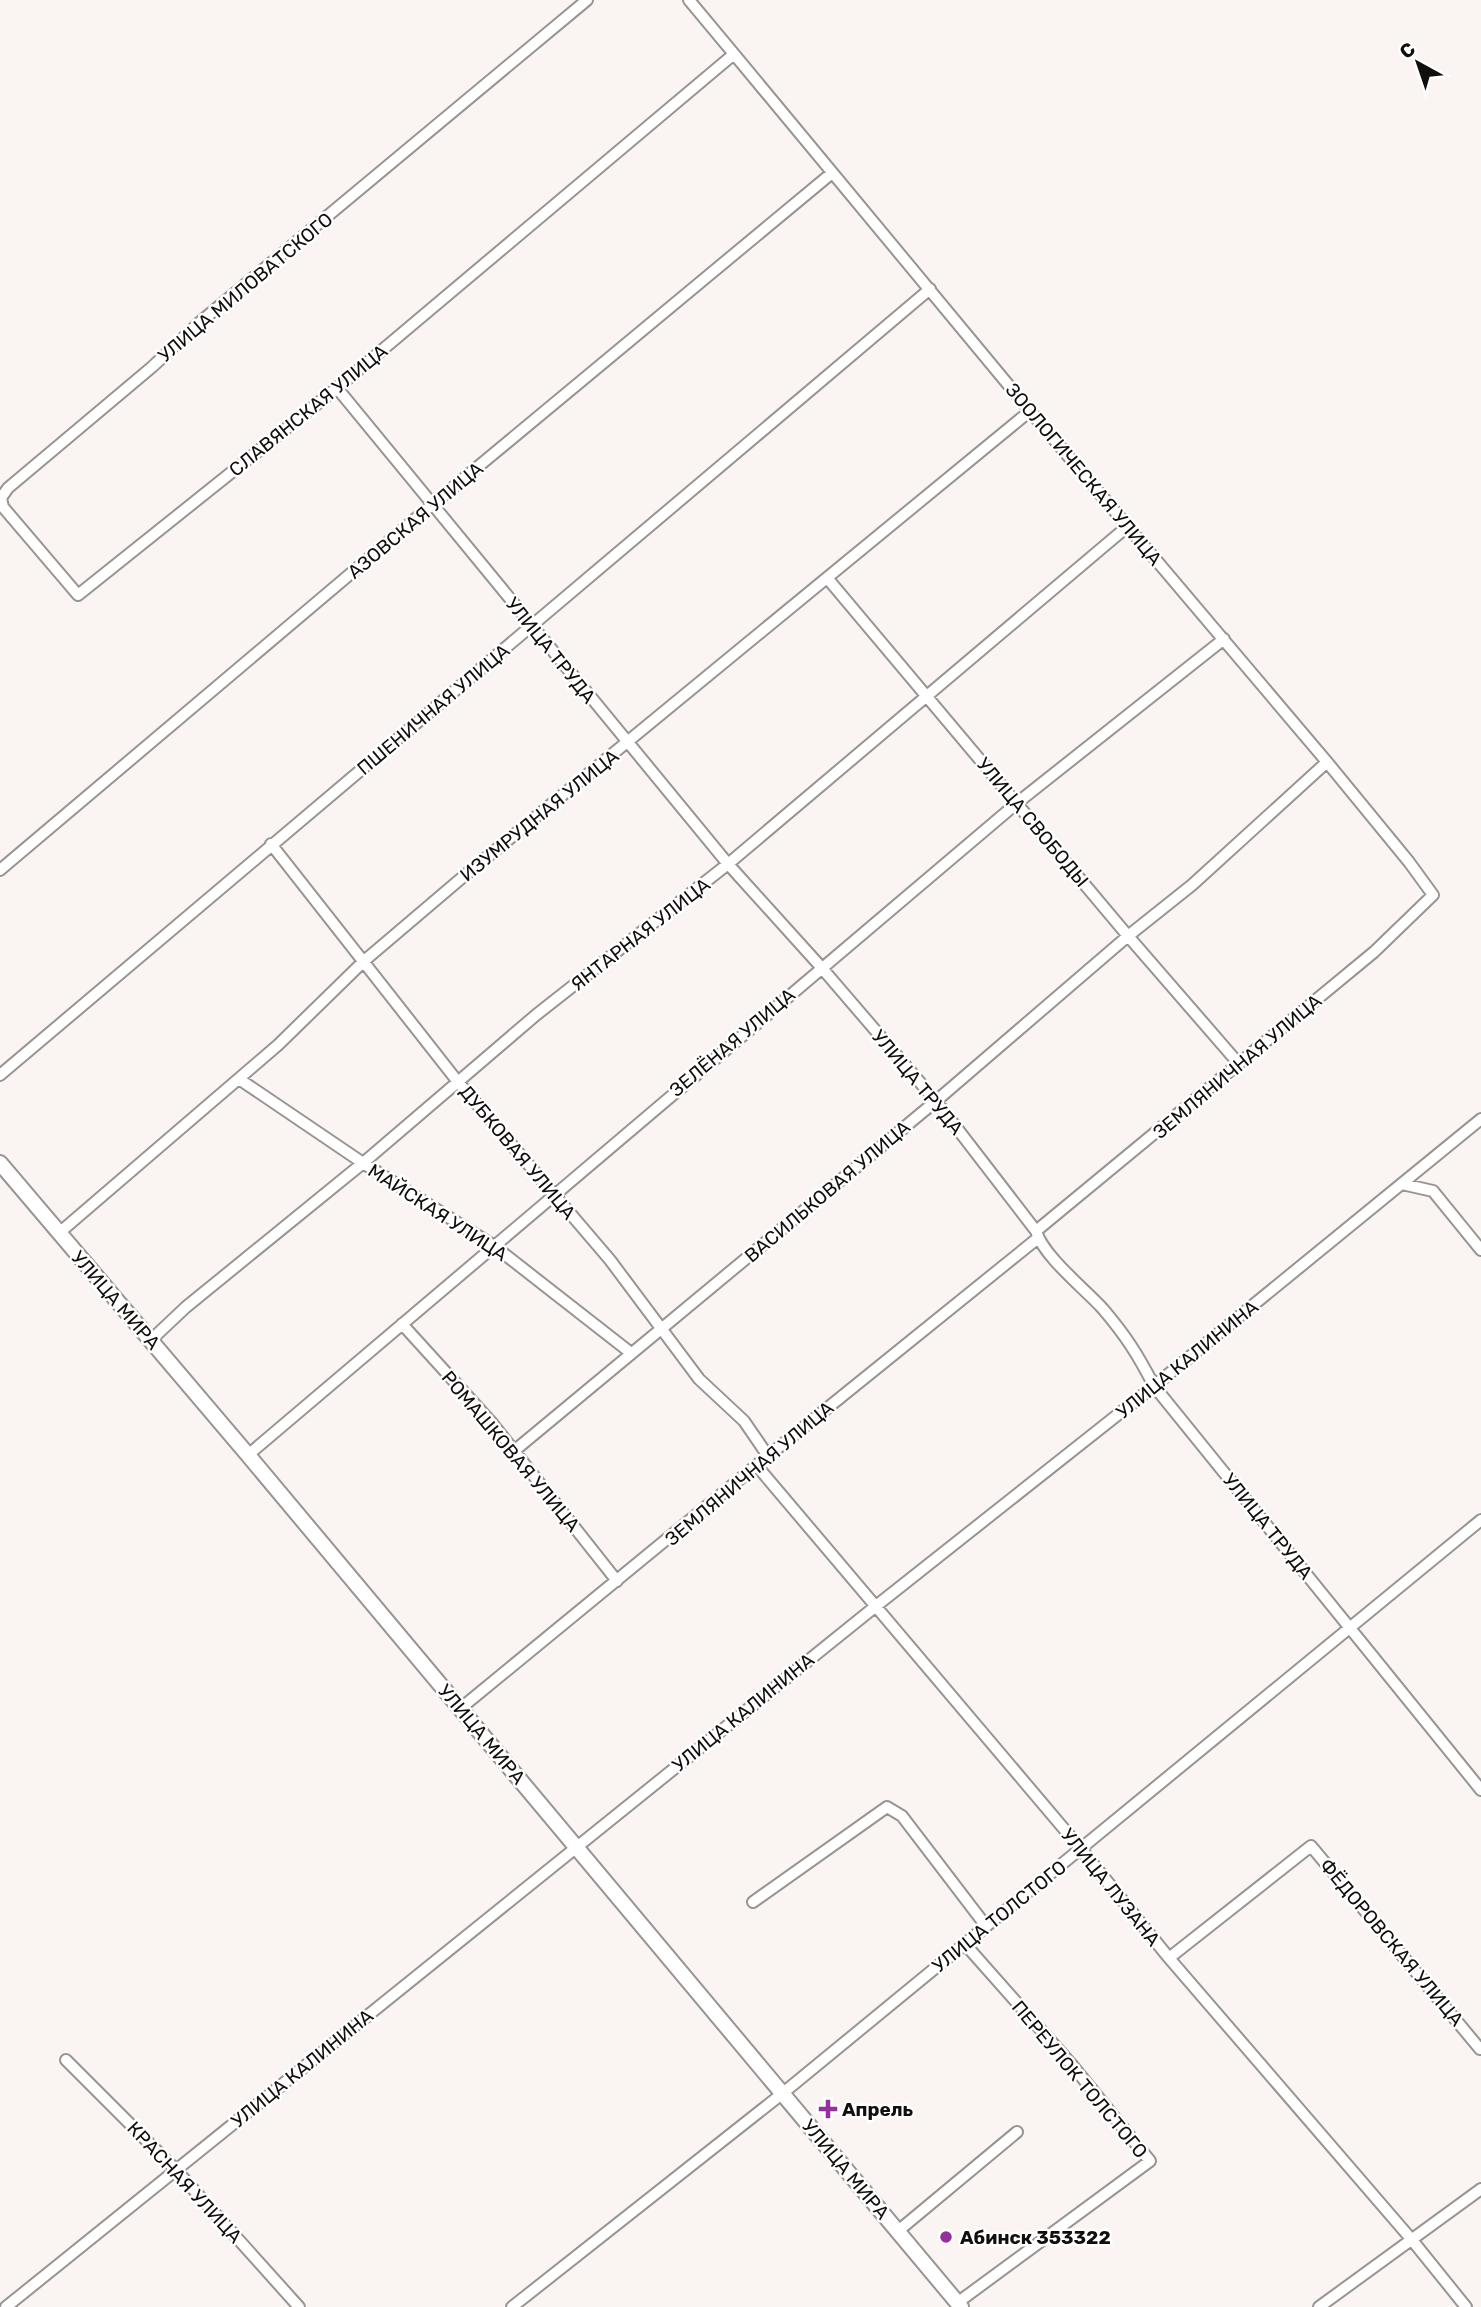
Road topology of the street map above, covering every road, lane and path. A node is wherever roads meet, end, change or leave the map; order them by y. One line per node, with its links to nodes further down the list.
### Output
1 (587, 0): 11 (street, УЛИЦА МИЛОВАТСКОГО)
2 (690, 0): 3 (street, ЗООЛОГИЧЕСКАЯ УЛИЦА)
3 (734, 54): 4 (street, ЗООЛОГИЧЕСКАЯ УЛИЦА); 6 (street, СЛАВЯНСКАЯ УЛИЦА)
4 (832, 173): 5 (street, ЗООЛОГИЧЕСКАЯ УЛИЦА); 8 (street, АЗОВСКАЯ УЛИЦА)
5 (930, 289): 7 (street, ЗООЛОГИЧЕСКАЯ УЛИЦА); 12 (street, ПШЕНИЧНАЯ УЛИЦА)
6 (337, 388): 8 (street, УЛИЦА ТРУДА); 11 (street, СЛАВЯНСКАЯ УЛИЦА)
7 (1030, 411): 9 (street, ЗООЛОГИЧЕСКАЯ УЛИЦА); 10 (street, ИЗУМРУДНАЯ УЛИЦА)
8 (433, 505): 12 (street, УЛИЦА ТРУДА); 20 (street, АЗОВСКАЯ УЛИЦА)
9 (1128, 526): 13 (street, ЗООЛОГИЧЕСКАЯ УЛИЦА); 14 (street, ЯНТАРНАЯ УЛИЦА)
10 (828, 579): 14 (street, УЛИЦА СВОБОДЫ); 15 (street, ИЗУМРУДНАЯ УЛИЦА)
11 (78, 595)
12 (531, 626): 15 (street, УЛИЦА ТРУДА); 18 (street, ПШЕНИЧНАЯ УЛИЦА)
13 (1224, 639): 16 (street, ЗООЛОГИЧЕСКАЯ УЛИЦА); 17 (street, ЗЕЛЁНАЯ УЛИЦА)
14 (927, 696): 17 (street, УЛИЦА СВОБОДЫ); 19 (street, ЯНТАРНАЯ УЛИЦА)
15 (627, 743): 19 (street, УЛИЦА ТРУДА); 23 (street, ИЗУМРУДНАЯ УЛИЦА)
16 (1327, 762): 21 (street, ЗООЛОГИЧЕСКАЯ УЛИЦА); 22 (street, ВАСИЛЬКОВАЯ УЛИЦА)
17 (1017, 803): 22 (street, УЛИЦА СВОБОДЫ); 24 (street, ЗЕЛЁНАЯ УЛИЦА)
18 (271, 844): 23 (street, ДУБКОВАЯ УЛИЦА); 26 (street, ПШЕНИЧНАЯ УЛИЦА)
19 (728, 864): 24 (street, УЛИЦА ТРУДА); 28 (street, ЯНТАРНАЯ УЛИЦА)
20 (0, 870)
21 (1433, 895): 25 (street, ЗЕМЛЯНИЧНАЯ УЛИЦА)
22 (1128, 936): 25 (street, УЛИЦА СВОБОДЫ); 29 (street, ВАСИЛЬКОВАЯ УЛИЦА)
23 (364, 961): 27 (street, ИЗУМРУДНАЯ УЛИЦА); 28 (street, ДУБКОВАЯ УЛИЦА)
24 (821, 967): 29 (street, УЛИЦА ТРУДА); 34 (street, ЗЕЛЁНАЯ УЛИЦА)
25 (1239, 1064): 36 (street, ЗЕМЛЯНИЧНАЯ УЛИЦА)
26 (0, 1075)
27 (239, 1079): 32 (street, МАЙСКАЯ УЛИЦА); 35 (street, ИЗУМРУДНАЯ УЛИЦА)
28 (458, 1082): 32 (street, ЯНТАРНАЯ УЛИЦА); 34 (street, ДУБКОВАЯ УЛИЦА)
29 (936, 1101): 36 (street, УЛИЦА ТРУДА); 40 (street, ВАСИЛЬКОВАЯ УЛИЦА)
30 (1481, 1119): 33 (street, УЛИЦА КАЛИНИНА)
31 (0, 1163): 35 (main road, УЛИЦА МИРА)
32 (363, 1163): 37 (street, МАЙСКАЯ УЛИЦА); 41 (street, ЯНТАРНАЯ УЛИЦА)
33 (1402, 1184): 38 (street); 43 (street, УЛИЦА КАЛИНИНА)
34 (554, 1194): 37 (street, ЗЕЛЁНАЯ УЛИЦА); 40 (street, ДУБКОВАЯ УЛИЦА)
35 (59, 1233): 41 (main road, УЛИЦА МИРА)
36 (1037, 1234): 43 (street, УЛИЦА ТРУДА); 46 (street, ЗЕМЛЯНИЧНАЯ УЛИЦА)
37 (494, 1246): 39 (street, ЗЕЛЁНАЯ УЛИЦА); 42 (street, МАЙСКАЯ УЛИЦА)
38 (1481, 1250)
39 (402, 1324): 44 (street, РОМАШКОВАЯ УЛИЦА); 45 (street, ЗЕЛЁНАЯ УЛИЦА)
40 (661, 1329): 42 (street, ВАСИЛЬКОВАЯ УЛИЦА); 46 (street, ДУБКОВАЯ УЛИЦА)
41 (151, 1340): 45 (main road, УЛИЦА МИРА)
42 (631, 1353): 44 (street, ВАСИЛЬКОВАЯ УЛИЦА)
43 (1154, 1386): 50 (street, УЛИЦА КАЛИНИНА); 51 (street, УЛИЦА ТРУДА)
44 (514, 1451): 49 (street, РОМАШКОВАЯ УЛИЦА)
45 (248, 1455): 52 (main road, УЛИЦА МИРА)
46 (768, 1455): 47 (street, ЗЕМЛЯНИЧНАЯ УЛИЦА)
47 (757, 1466): 49 (street, ЗЕМЛЯНИЧНАЯ УЛИЦА); 50 (street, УЛИЦА ЛУЗАНА)
48 (1481, 1520): 51 (street, УЛИЦА ТОЛСТОГО)
49 (617, 1581): 52 (street, ЗЕМЛЯНИЧНАЯ УЛИЦА)
50 (876, 1606): 54 (street, УЛИЦА КАЛИНИНА); 55 (street, УЛИЦА ЛУЗАНА)
51 (1350, 1627): 53 (street, УЛИЦА ТРУДА); 55 (street, УЛИЦА ТОЛСТОГО)
52 (461, 1708): 54 (main road, УЛИЦА МИРА)
53 (1481, 1790)
54 (576, 1847): 62 (main road, УЛИЦА МИРА); 64 (street, УЛИЦА КАЛИНИНА)
55 (1081, 1849): 57 (street, УЛИЦА ТОЛСТОГО); 59 (street, УЛИЦА ЛУЗАНА)
56 (753, 1902): 57 (street)
57 (986, 1926): 58 (street, УЛИЦА ТОЛСТОГО)
58 (964, 1943): 62 (street, УЛИЦА ТОЛСТОГО); 68 (street, ПЕРЕУЛОК ТОЛСТОГО)
59 (1169, 1958): 60 (street, ФЁДОРОВСКАЯ УЛИЦА); 67 (street, УЛИЦА ЛУЗАНА)
60 (1480, 2049)
61 (66, 2060): 64 (street, КРАСНАЯ УЛИЦА)
62 (783, 2093): 66 (main road, УЛИЦА МИРА); 71 (street, УЛИЦА ТОЛСТОГО)
63 (1017, 2132): 66 (street)
64 (176, 2169): 69 (street, УЛИЦА КАЛИНИНА); 70 (street, КРАСНАЯ УЛИЦА)
65 (1481, 2189): 67 (street)
66 (898, 2231): 68 (main road, УЛИЦА МИРА)
67 (1412, 2240): 72 (street); 73 (street, УЛИЦА ЛУЗАНА)
68 (959, 2305)
69 (6, 2307)
70 (299, 2307)
71 (512, 2307)
72 (1319, 2307)
73 (1466, 2307)

